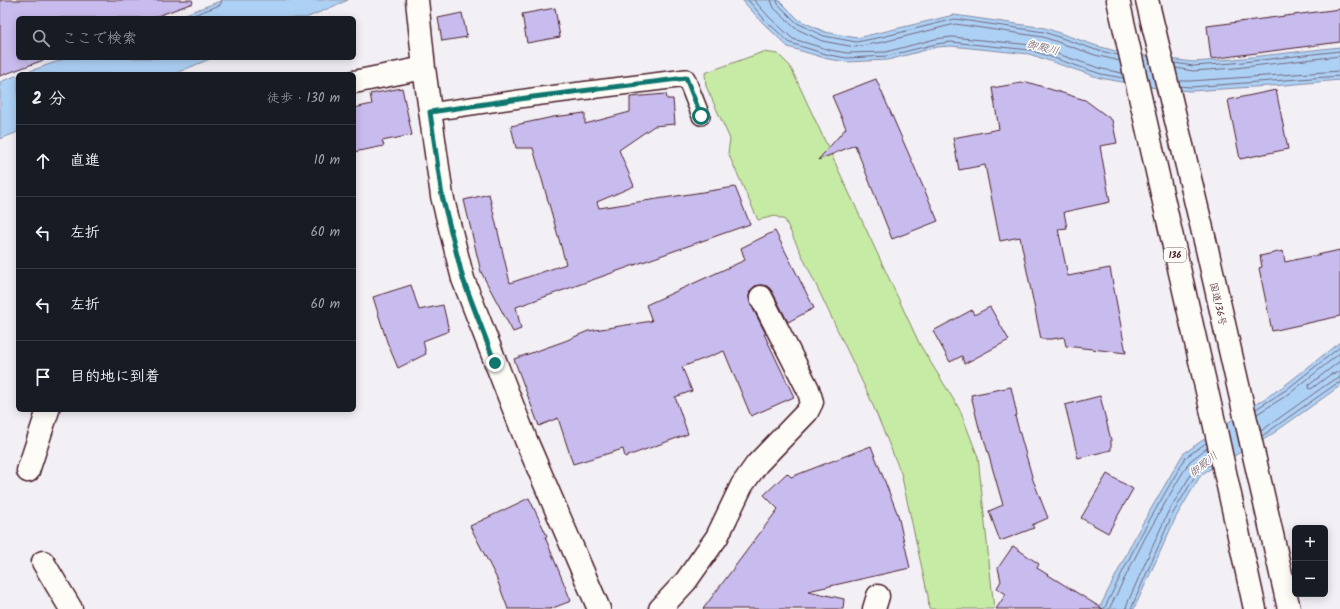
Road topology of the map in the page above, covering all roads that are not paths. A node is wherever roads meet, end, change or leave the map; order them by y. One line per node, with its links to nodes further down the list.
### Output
1 (417, 0): 4 (main road)
2 (1118, 0): 15 (main road, 136)
3 (1147, 0): 16 (main road, 国道136号)
4 (424, 68): 5 (main road); 6 (main road)
5 (356, 82)
6 (430, 112): 7 (lane); 13 (main road)
7 (701, 116)
8 (761, 296): 14 (main road)
9 (47, 412): 10 (main road)
10 (28, 471)
11 (43, 562): 12 (main road)
12 (71, 609)
13 (599, 609)
14 (660, 609)
15 (1255, 609)
16 (1289, 609)

